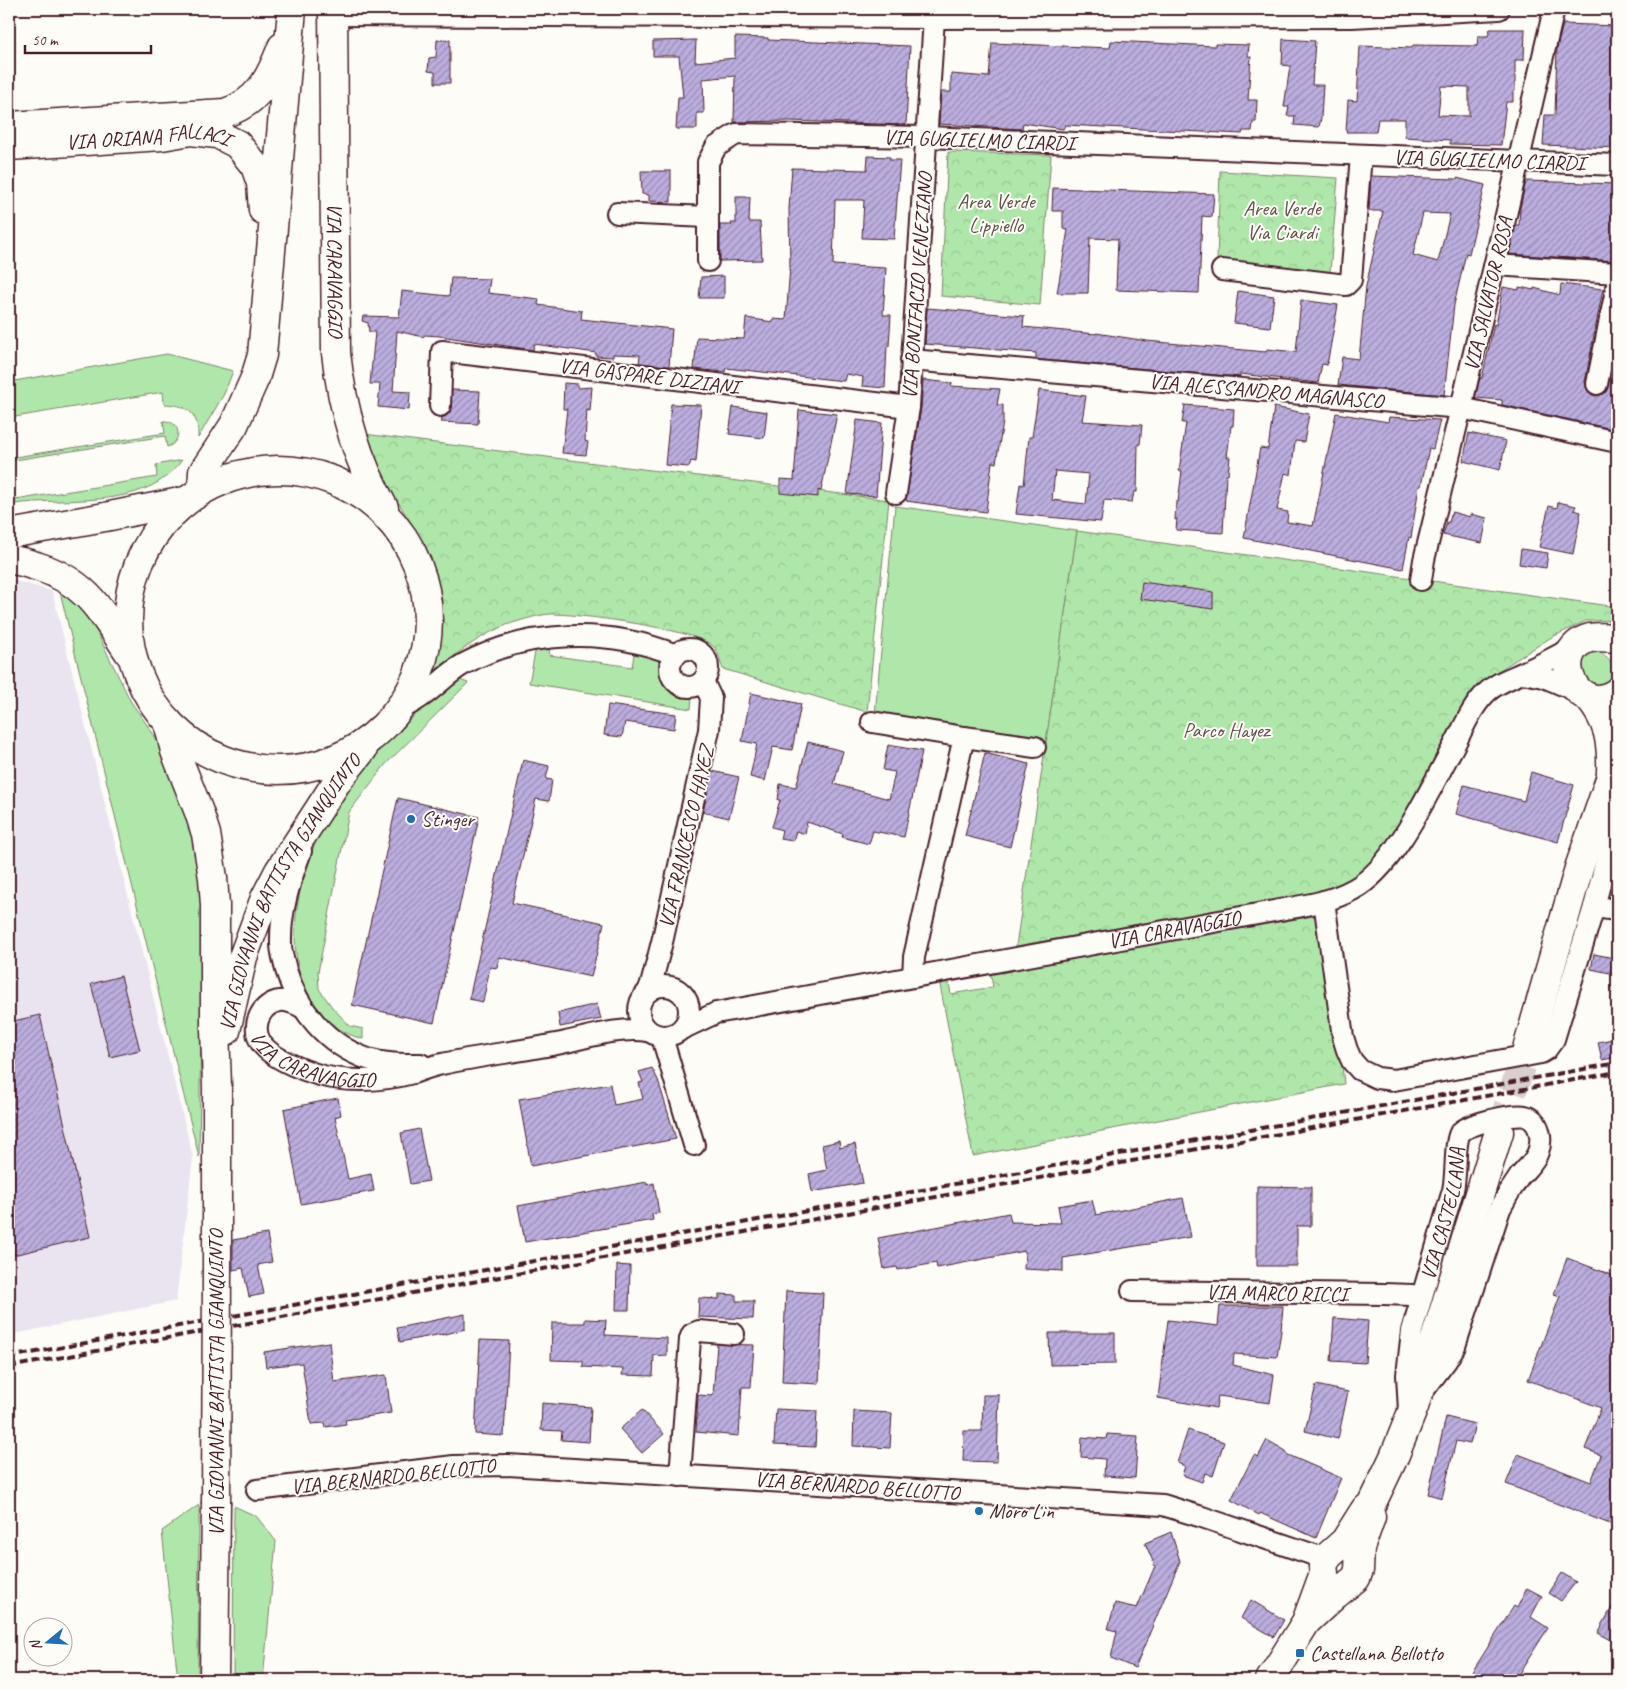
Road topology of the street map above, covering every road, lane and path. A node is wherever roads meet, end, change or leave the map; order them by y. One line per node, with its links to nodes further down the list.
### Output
1 (1499, 9): 5 (street)
2 (1554, 9): 10 (street, VIA SALVATOR ROSA)
3 (333, 11): 5 (street); 28 (main road, VIA CARAVAGGIO)
4 (291, 17): 6 (main road, VIA ORIANA FALLACI); 19 (main road)
5 (934, 18): 7 (street, VIA BONIFACIO VENEZIANO)
6 (9, 126)
7 (927, 137): 9 (street, VIA GUGLIELMO CIARDI); 13 (street, VIA GUGLIELMO CIARDI); 20 (street, VIA BONIFACIO VENEZIANO)
8 (9, 146): 19 (main road, VIA ORIANA FALLACI)
9 (1361, 155): 10 (street, VIA GUGLIELMO CIARDI); 16 (street)
10 (1519, 161): 11 (street, VIA GUGLIELMO CIARDI); 15 (street, VIA SALVATOR ROSA)
11 (1617, 165)
12 (617, 214): 13 (street)
13 (708, 217): 14 (street, VIA GUGLIELMO CIARDI)
14 (708, 261)
15 (1495, 265): 17 (street); 24 (street, VIA SALVATOR ROSA)
16 (1222, 270)
17 (1617, 273)
18 (1617, 285): 21 (street)
19 (267, 305): 27 (main road)
20 (911, 360): 23 (street, VIA BONIFACIO VENEZIANO); 24 (street, VIA ALESSANDRO MAGNASCO)
21 (1597, 384)
22 (440, 406): 23 (street, VIA GASPARE DIZIANI)
23 (909, 407): 26 (street, VIA BONIFACIO VENEZIANO)
24 (1461, 408): 25 (street, VIA ALESSANDRO MAGNASCO); 31 (street, VIA SALVATOR ROSA)
25 (1617, 442)
26 (896, 493)
27 (194, 495): 28 (main road); 29 (main road); 34 (main road)
28 (391, 520): 39 (main road)
29 (9, 534)
30 (9, 560): 34 (main road)
31 (1421, 580)
32 (1606, 640): 35 (street, VIA CARAVAGGIO); 38 (main road)
33 (676, 655): 36 (street); 36 (street); 39 (street)
34 (133, 658): 40 (main road)
35 (1523, 673): 38 (street); 48 (street, VIA CARAVAGGIO)
36 (703, 681): 52 (street, VIA FRANCESCO HAYEZ)
37 (1617, 692): 38 (main road)
38 (1584, 694): 45 (main road)
39 (398, 711): 42 (main road)
40 (168, 722): 42 (main road); 60 (main road, VIA GIOVANNI BATTISTA GIANQUINTO)
41 (872, 722): 43 (street)
42 (374, 736): 46 (main road, VIA GIOVANNI BATTISTA GIANQUINTO)
43 (964, 737): 44 (street); 51 (street)
44 (1035, 747)
45 (1614, 766): 58 (main road)
46 (317, 812): 54 (street, VIA CARAVAGGIO); 60 (main road, VIA GIOVANNI BATTISTA GIANQUINTO)
47 (1617, 820): 49 (street)
48 (1324, 901): 49 (street); 51 (street, VIA CARAVAGGIO)
49 (1594, 907): 50 (street)
50 (1617, 910)
51 (912, 977): 55 (street, VIA CARAVAGGIO)
52 (648, 992): 53 (street); 56 (street, VIA CARAVAGGIO)
53 (688, 1004): 55 (street); 57 (street)
54 (302, 1007): 59 (street, VIA CARAVAGGIO); 59 (street, VIA CARAVAGGIO)
55 (716, 1013): 57 (street, VIA CARAVAGGIO)
56 (650, 1027): 57 (street, VIA CARAVAGGIO); 59 (street, VIA CARAVAGGIO); 62 (street)
57 (684, 1028)
58 (1527, 1049)
59 (440, 1064)
60 (217, 1086): 73 (main road, VIA GIOVANNI BATTISTA GIANQUINTO, bridge)
61 (1499, 1132): 66 (main road, VIA CASTELLANA)
62 (694, 1145)
63 (1132, 1291): 64 (street, VIA MARCO RICCI)
64 (1421, 1297): 66 (street, VIA CASTELLANA); 66 (street, VIA CASTELLANA)
65 (734, 1334): 67 (street)
66 (1412, 1412): 69 (main road, VIA CASTELLANA)
67 (680, 1476): 68 (street, VIA BERNARDO BELLOTTO); 70 (street, VIA BERNARDO BELLOTTO)
68 (257, 1490)
69 (1372, 1506): 70 (main road, VIA CASTELLANA); 71 (main road, VIA CASTELLANA)
70 (1328, 1561): 71 (main road); 72 (main road, VIA CASTELLANA)
71 (1355, 1574): 72 (main road, VIA CASTELLANA)
72 (1306, 1622): 74 (main road, VIA CASTELLANA)
73 (214, 1680)
74 (1270, 1680)

